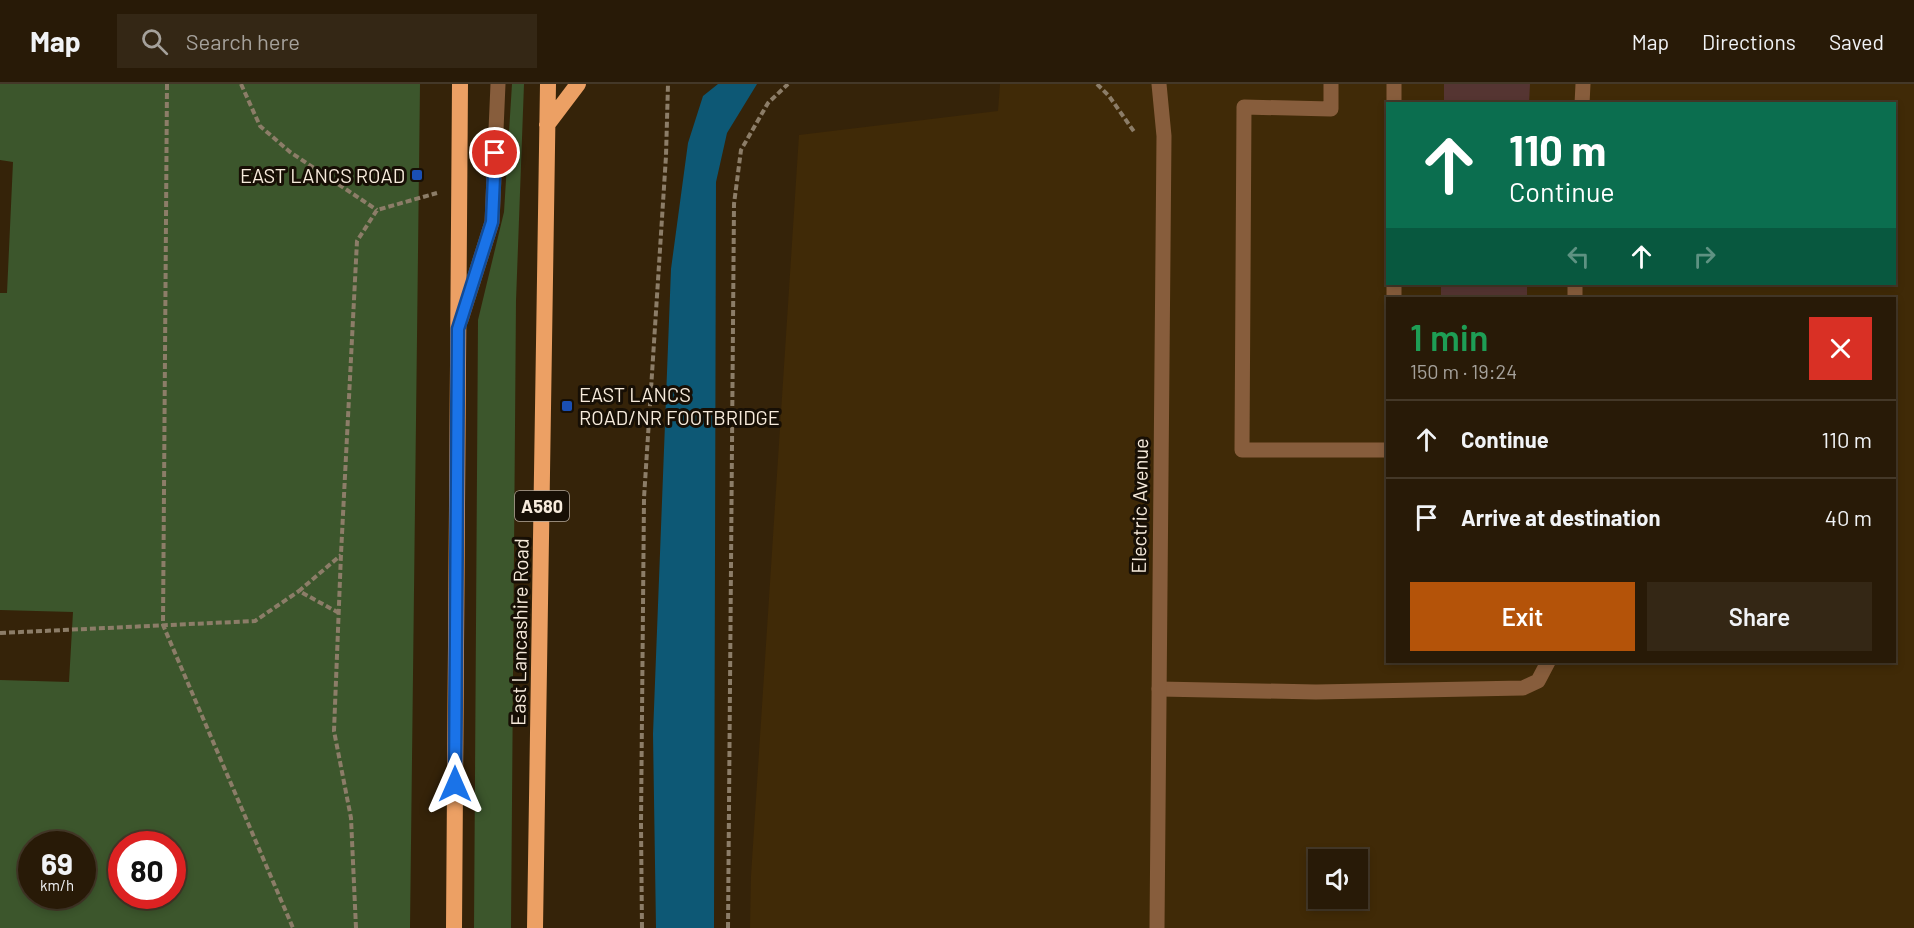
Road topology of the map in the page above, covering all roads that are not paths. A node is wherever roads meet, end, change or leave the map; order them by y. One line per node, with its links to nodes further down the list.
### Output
1 (460, 84): 12 (highway)
2 (498, 84): 12 (street)
3 (548, 84): 11 (highway, East Lancashire Road / A580)
4 (578, 84): 11 (highway)
5 (1159, 84): 15 (street, Electric Avenue)
6 (1331, 84): 13 (street)
7 (1395, 84): 9 (street)
8 (1583, 84): 10 (street)
9 (1394, 102)
10 (1582, 102)
11 (547, 124): 17 (highway, East Lancashire Road / A580)
12 (458, 329): 16 (highway)
13 (1386, 450)
14 (1547, 663): 15 (street)
15 (1158, 689): 18 (street, Electric Avenue)
16 (454, 928)
17 (535, 928)
18 (1156, 928)

